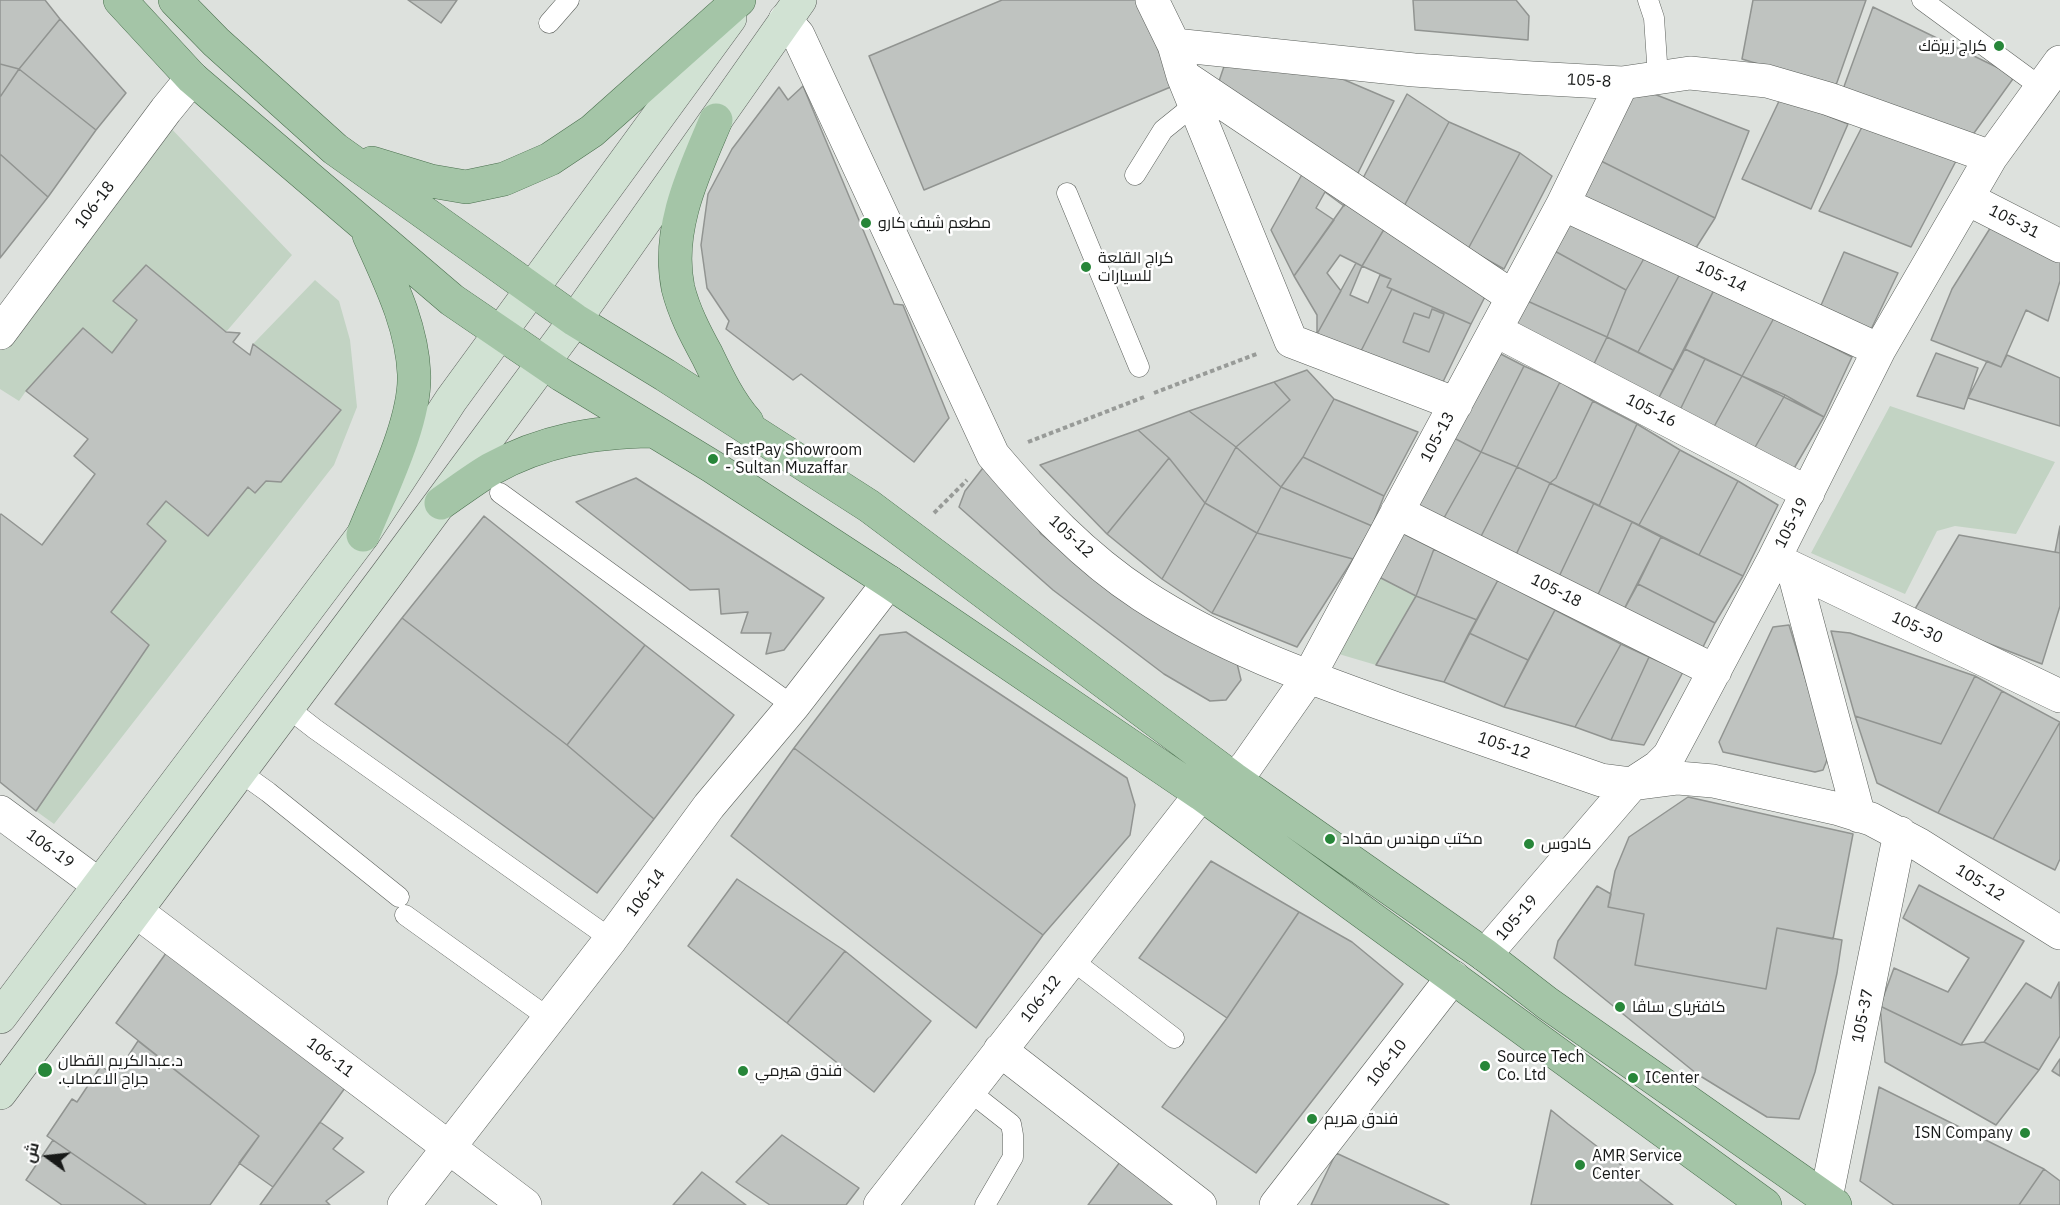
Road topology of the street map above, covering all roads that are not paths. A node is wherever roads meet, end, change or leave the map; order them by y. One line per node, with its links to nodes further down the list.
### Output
1 (120, 0): 13 (main road)
2 (175, 0): 16 (main road)
3 (568, 0): 9 (lane)
4 (741, 0): 16 (main road); 24 (main road)
5 (1152, 0): 10 (street)
6 (1648, 0): 12 (lane)
7 (1922, 0): 11 (lane)
8 (793, 10): 15 (main road); 44 (street, 105-12)
9 (549, 22)
10 (1184, 75): 14 (street, 105-8); 18 (lane); 25 (street); 33 (street)
11 (2051, 75): 17 (street, 105-19)
12 (1658, 77): 14 (street, 105-8); 17 (street, 105-8)
13 (192, 78): 22 (main road); 28 (street, 106-18)
14 (1622, 83): 21 (street, 105-13)
15 (716, 120): 26 (main road); 35 (main road)
16 (335, 148): 24 (main road)
17 (1991, 157): 20 (street, 105-19)
18 (1135, 175)
19 (1067, 193): 32 (lane)
20 (1968, 199): 23 (street, 105-31); 30 (street, 105-19)
21 (1563, 204): 25 (street, 105-13); 30 (street, 105-14)
22 (366, 228): 29 (main road); 40 (main road)
23 (2060, 246)
24 (531, 289): 26 (main road); 29 (main road)
25 (1513, 297): 27 (street, 105-13)
26 (575, 320): 31 (main road); 35 (main road)
27 (1495, 330): 33 (street, 105-13); 36 (street, 105-16)
28 (0, 333)
29 (499, 334): 31 (main road); 40 (main road)
30 (1879, 350): 36 (street, 105-19)
31 (543, 363): 34 (main road); 38 (main road)
32 (1139, 367)
33 (1456, 404): 39 (street, 105-13)
34 (652, 431): 38 (main road); 42 (main road)
35 (758, 435): 49 (main road)
36 (1808, 493): 41 (street, 105-19)
37 (500, 494): 46 (lane)
38 (441, 503): 47 (main road)
39 (1397, 512): 43 (street, 105-18); 44 (street, 105-13)
40 (363, 535): 55 (main road)
41 (1783, 564): 43 (street, 105-19); 45 (street, 105-30); 53 (street)
42 (889, 582): 46 (street, 106-14); 51 (main road)
43 (1715, 671): 50 (street, 105-19)
44 (1308, 678): 49 (street, 105-13); 50 (street, 105-12)
45 (2060, 696)
46 (793, 706): 58 (street, 106-14)
47 (288, 708): 48 (main road); 58 (lane)
48 (240, 772): 56 (main road); 63 (lane)
49 (1234, 779): 59 (main road)
50 (1632, 784): 53 (street, 105-12); 59 (street, 105-19)
51 (1201, 794): 60 (street, 106-12); 61 (main road)
52 (0, 812): 55 (street, 106-19)
53 (1858, 816): 54 (street, 105-12)
54 (1900, 833): 57 (street, 105-12); 69 (street, 105-37)
55 (99, 885): 62 (main road)
56 (136, 911): 67 (main road); 68 (street, 106-11)
57 (2060, 933)
58 (611, 939): 63 (street, 106-14)
59 (1485, 955): 69 (main road)
60 (1072, 960): 64 (lane); 65 (street, 106-12)
61 (1453, 977): 75 (street, 106-10); 76 (main road)
62 (0, 1017)
63 (550, 1019): 68 (street, 106-14)
64 (1174, 1038)
65 (1000, 1050): 66 (street, 106-12); 74 (street)
66 (969, 1091): 72 (street, 106-12); 73 (lane)
67 (0, 1093)
68 (449, 1147): 70 (street, 106-14); 71 (street, 106-11)
69 (1830, 1202)
70 (404, 1205)
71 (525, 1205)
72 (880, 1205)
73 (985, 1205)
74 (1200, 1205)
75 (1276, 1205)
76 (1766, 1205)

